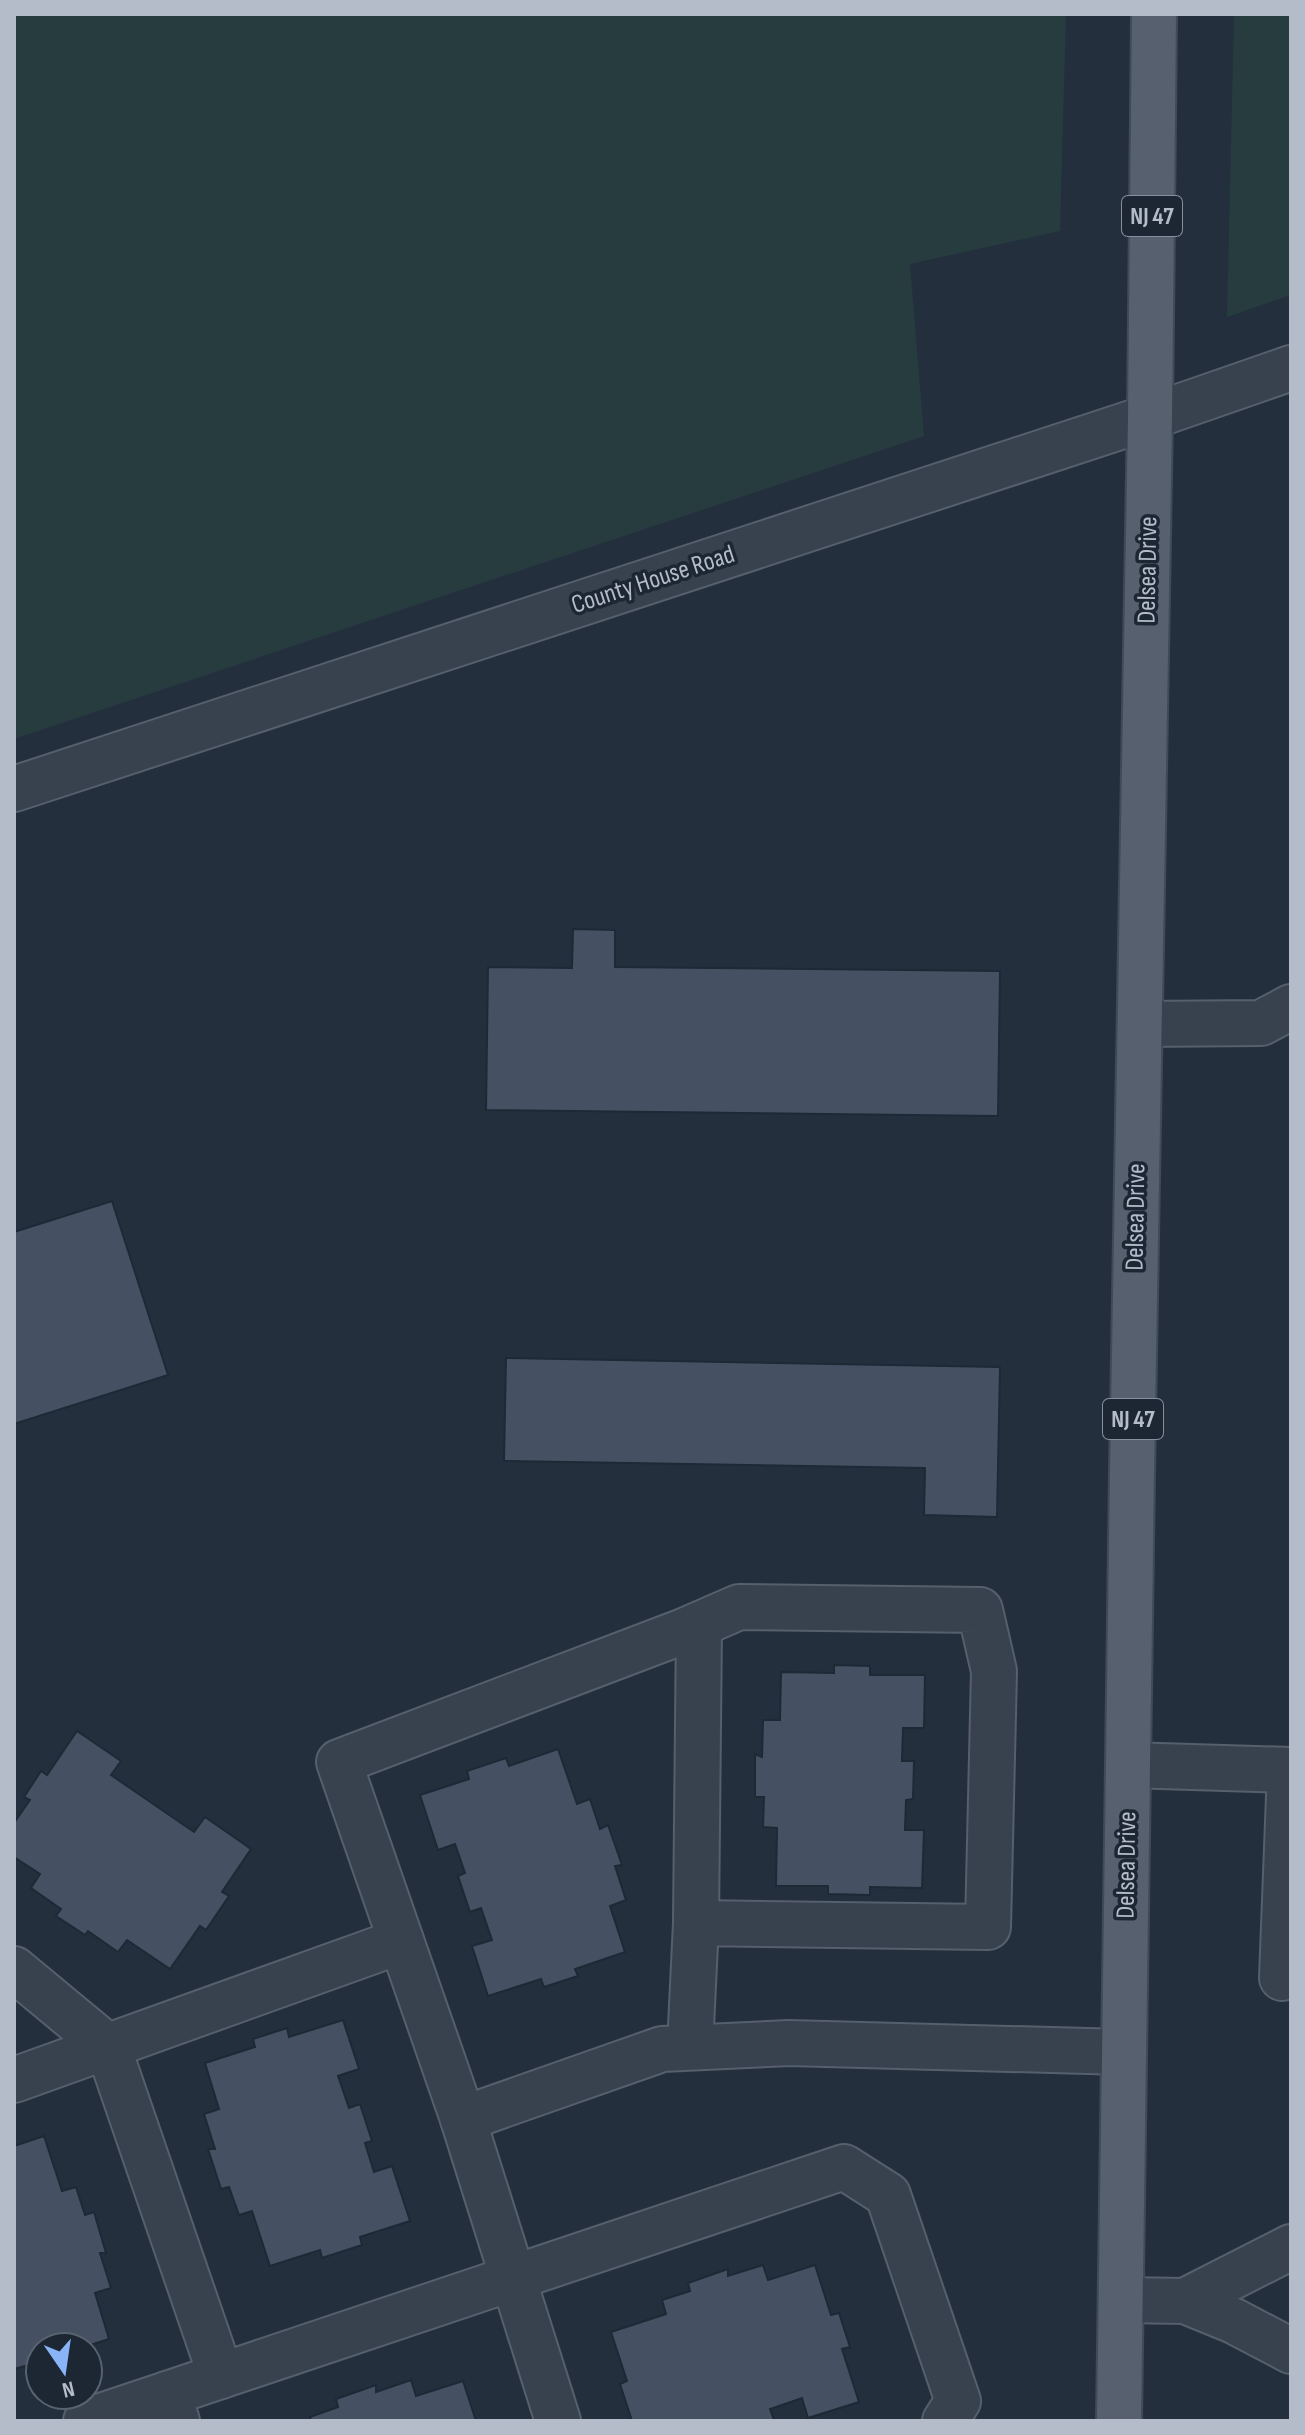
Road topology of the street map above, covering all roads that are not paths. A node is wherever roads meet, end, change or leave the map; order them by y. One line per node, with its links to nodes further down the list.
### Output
1 (1154, 14): 3 (main road, Delsea Drive / NJ 47)
2 (1291, 368): 3 (street, County House Road)
3 (1150, 417): 4 (street, County House Road); 6 (main road, Delsea Drive / NJ 47)
4 (14, 789)
5 (1291, 1007): 6 (street)
6 (1140, 1024): 8 (main road, Delsea Drive / NJ 47)
7 (699, 1625): 10 (street); 10 (street); 11 (street)
8 (1128, 1765): 9 (street); 16 (main road, Delsea Drive / NJ 47)
9 (1290, 1770): 13 (street)
10 (696, 1923): 15 (street)
11 (401, 1941): 14 (street); 18 (street)
12 (14, 1969): 14 (street)
13 (1282, 1978)
14 (108, 2047): 17 (street); 24 (street)
15 (690, 2047): 16 (street); 18 (street)
16 (1124, 2052): 21 (main road, Delsea Drive / NJ 47)
17 (14, 2080)
18 (463, 2119): 20 (street)
19 (1291, 2247): 22 (street)
20 (513, 2278): 24 (street); 27 (street); 28 (street)
21 (1121, 2300): 22 (street); 29 (main road, Delsea Drive / NJ 47)
22 (1185, 2301): 23 (street)
23 (1291, 2351)
24 (221, 2376): 25 (street)
25 (172, 2408): 26 (street)
26 (86, 2421)
27 (558, 2421)
28 (945, 2421)
29 (1119, 2421)

